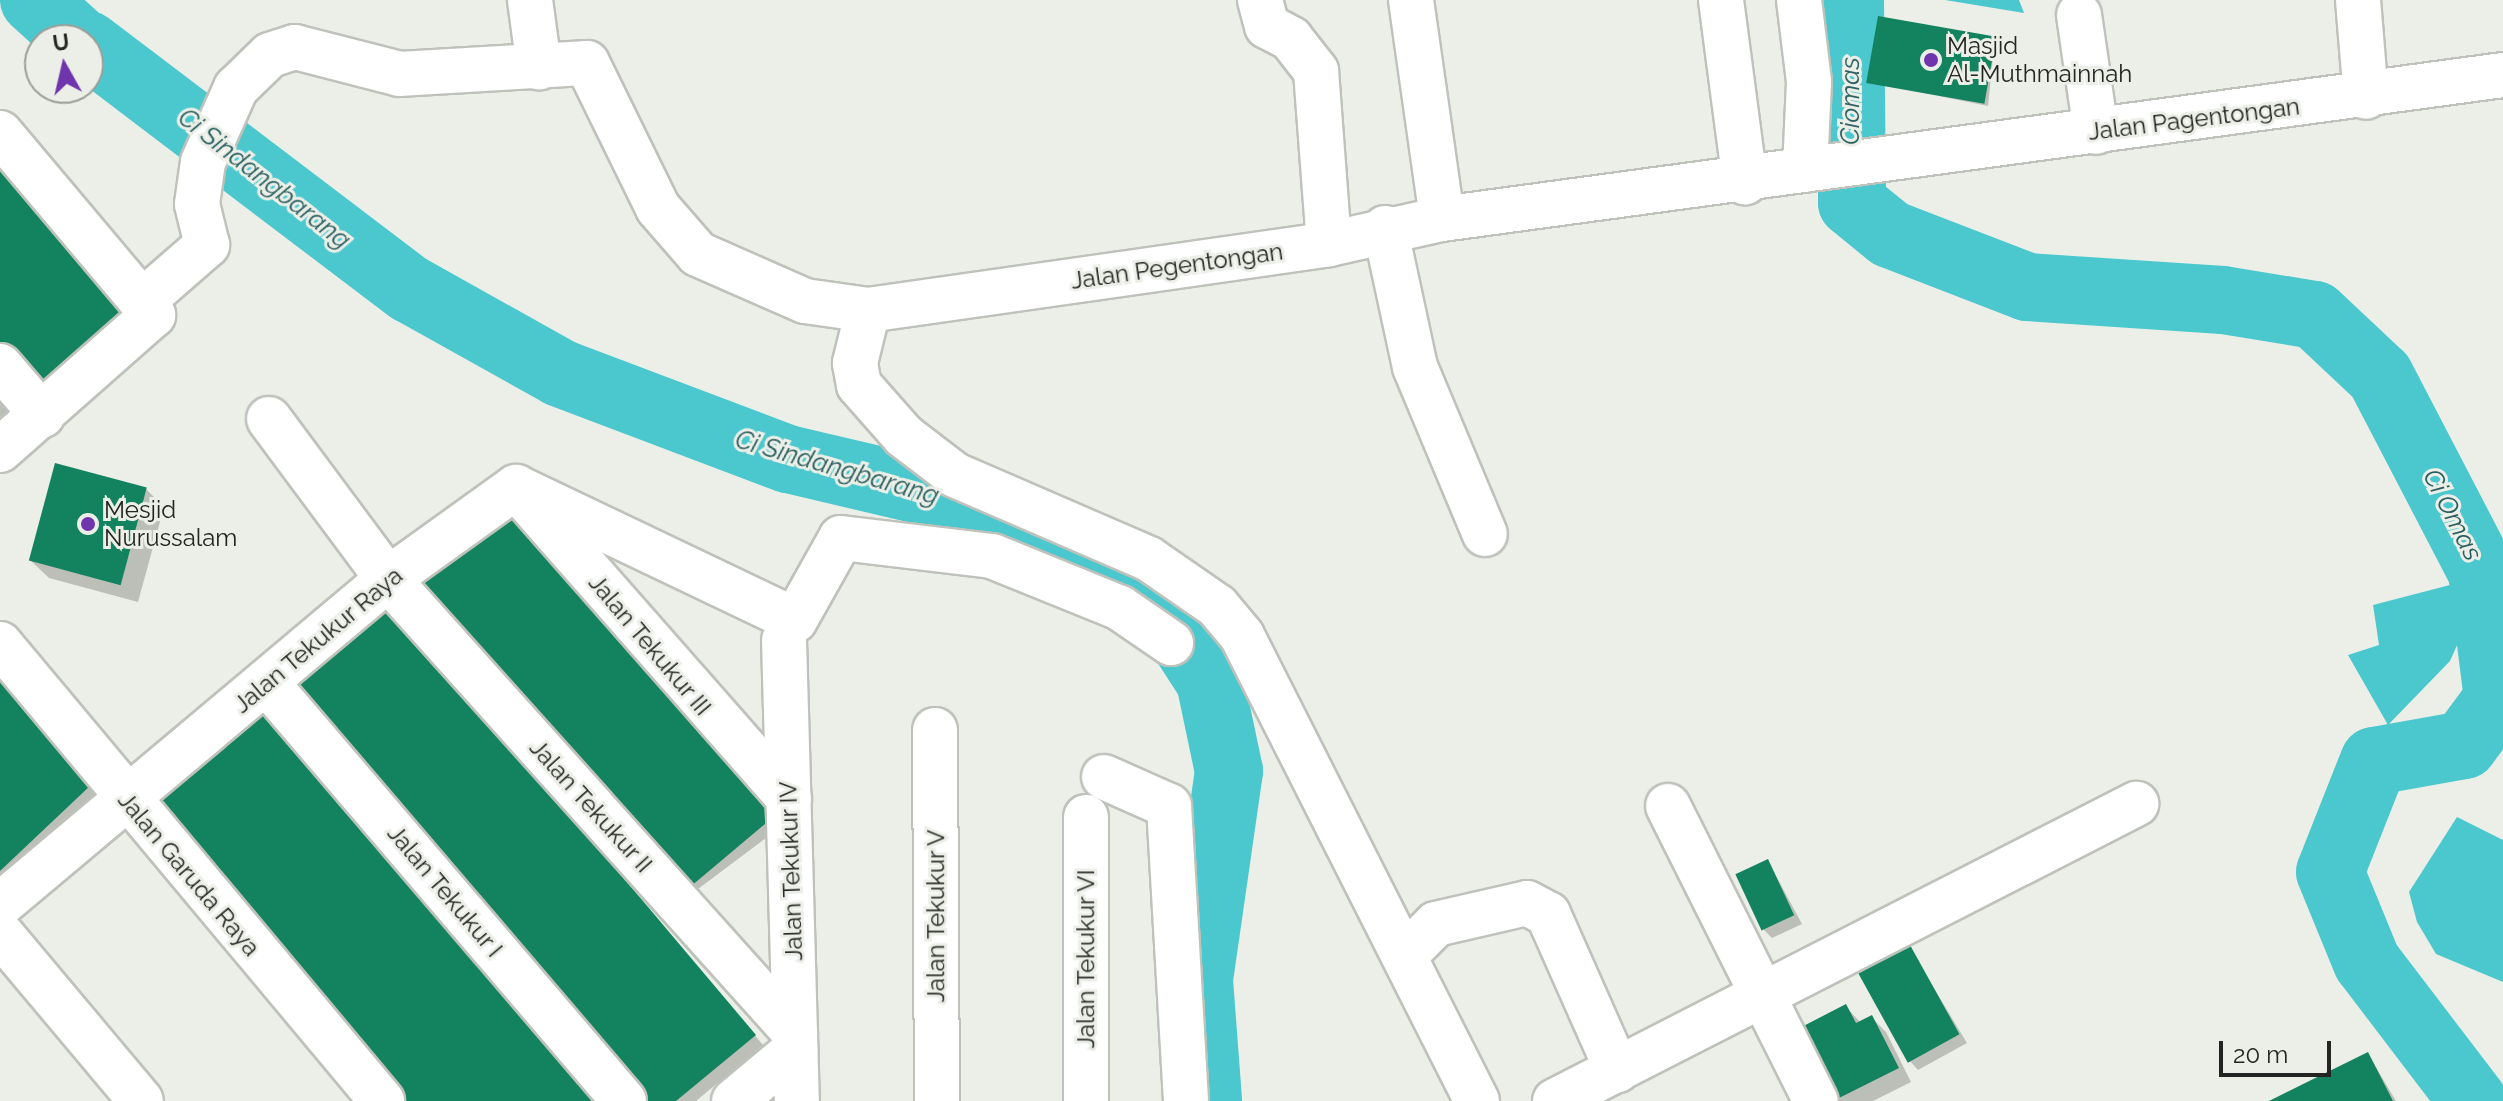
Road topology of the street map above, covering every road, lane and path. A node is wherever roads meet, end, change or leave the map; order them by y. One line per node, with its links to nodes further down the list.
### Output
1 (530, 0): 8 (street)
2 (1260, 0): 17 (street)
3 (1411, 0): 15 (street)
4 (1721, 0): 14 (street)
5 (1799, 0): 14 (street)
6 (2358, 0): 10 (street)
7 (2079, 15): 11 (street)
8 (539, 67): 18 (street); 19 (street, Jalan Pegentongan)
9 (2503, 75): 10 (street, Jalan Pagentongan)
10 (2366, 97): 11 (street, Jalan Pagentongan)
11 (2096, 132): 13 (street, Jalan Pagentongan)
12 (0, 133): 18 (street)
13 (1884, 161): 14 (street, Jalan Pegentongan)
14 (1784, 174): 15 (street, Jalan Pegentongan)
15 (1442, 219): 16 (street, Jalan Pegentongan)
16 (1385, 228): 17 (street, Jalan Pegentongan); 25 (street)
17 (1329, 244): 19 (street, Jalan Pegentongan)
18 (144, 300): 21 (street)
19 (868, 310): 42 (street)
20 (0, 366): 21 (street)
21 (42, 415): 23 (street)
22 (269, 419): 26 (street, Jalan Tekukur II)
23 (0, 450)
24 (516, 487): 26 (street, Jalan Tekukur Raya); 28 (street); 33 (street, Jalan Tekukur III)
25 (1485, 534)
26 (388, 579): 30 (street, Jalan Tekukur Raya); 44 (street, Jalan Tekukur II)
27 (784, 640): 31 (street, Jalan Tekukur IV)
28 (1171, 643)
29 (0, 644): 36 (street, Jalan Garuda Raya)
30 (266, 682): 36 (street, Jalan Tekukur Raya); 48 (street, Jalan Tekukur I)
31 (786, 694): 33 (street); 35 (street, Jalan Tekukur IV)
32 (935, 730): 51 (street, Jalan Tekukur V)
33 (728, 738): 35 (street, Jalan Tekukur III)
34 (1104, 777): 53 (street)
35 (789, 799): 44 (street, Jalan Tekukur IV)
36 (126, 802): 40 (street, Jalan Tekukur Raya); 47 (street, Jalan Garuda Raya)
37 (2136, 804): 43 (street)
38 (1668, 806): 43 (street)
39 (1086, 817): 52 (street, Jalan Tekukur VI)
40 (0, 905)
41 (0, 933): 46 (street)
42 (1405, 955): 45 (street); 54 (street)
43 (1764, 996): 45 (street); 56 (street)
44 (795, 1042): 49 (street); 50 (street, Jalan Tekukur IV)
45 (1617, 1070): 55 (street)
46 (141, 1101)
47 (382, 1101)
48 (624, 1101)
49 (734, 1101)
50 (797, 1101)
51 (937, 1101)
52 (1086, 1101)
53 (1186, 1101)
54 (1477, 1101)
55 (1555, 1101)
56 (1816, 1101)

